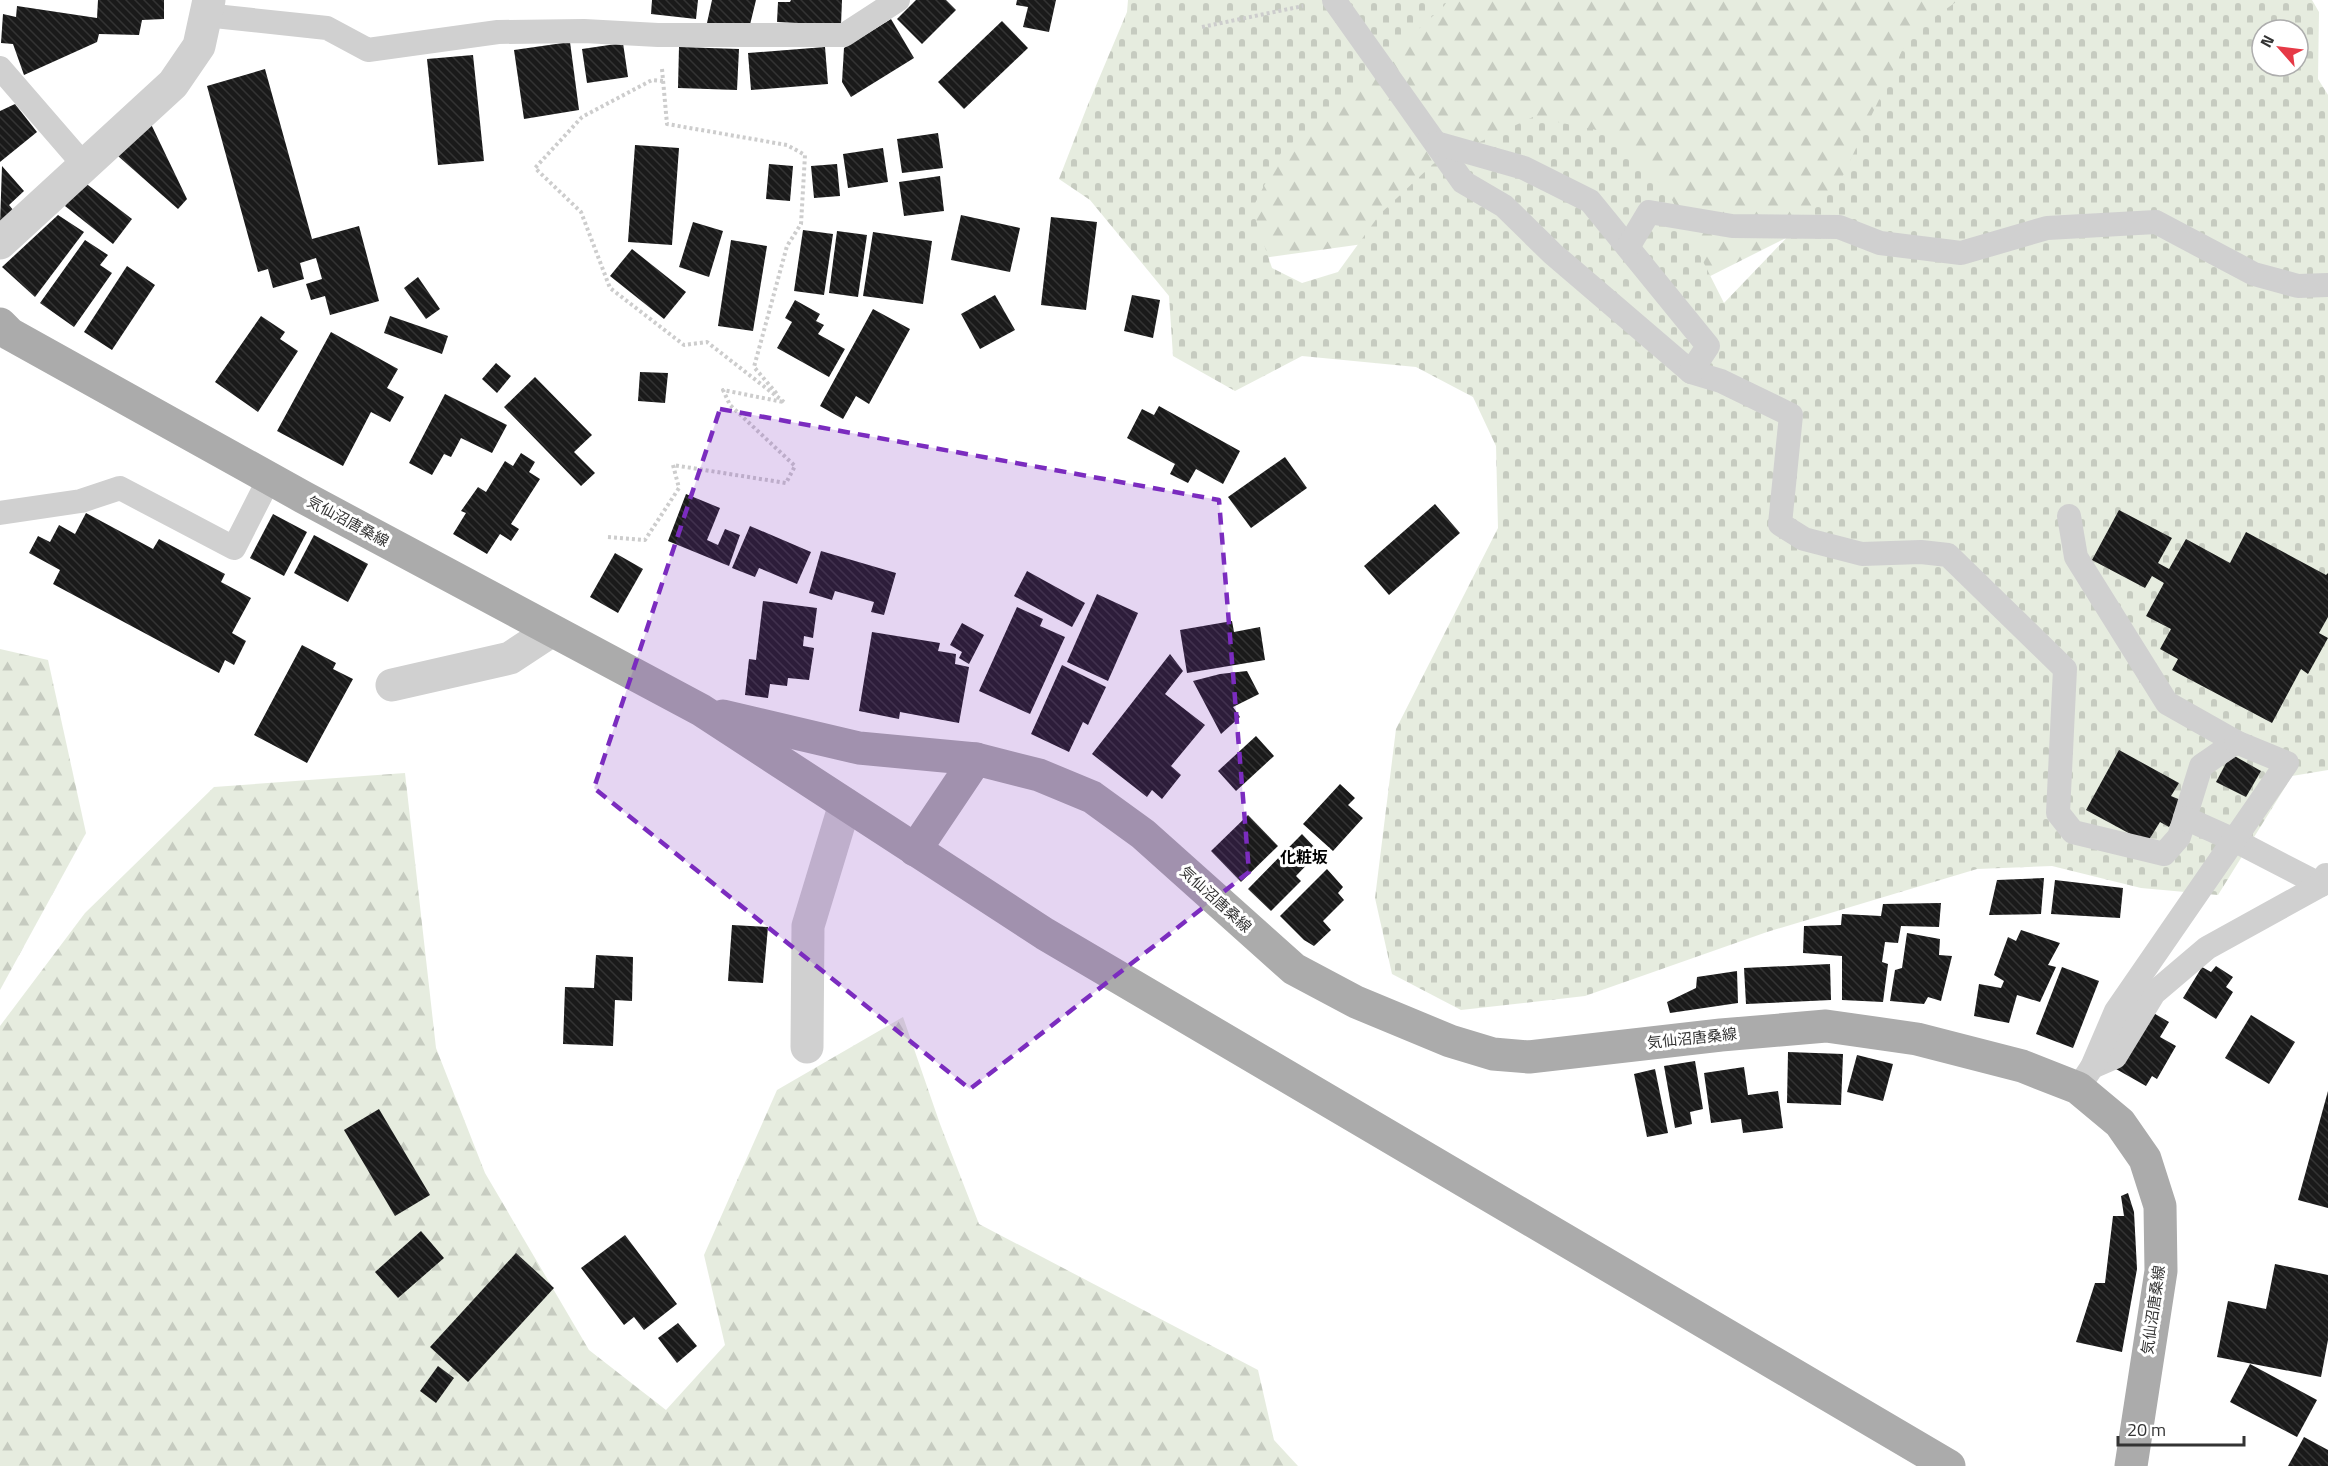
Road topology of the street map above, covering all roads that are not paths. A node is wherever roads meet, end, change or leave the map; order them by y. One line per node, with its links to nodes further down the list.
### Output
1 (898, 0): 3 (lane)
2 (1334, 0): 5 (lane)
3 (207, 8): 6 (street)
4 (0, 68): 6 (lane)
5 (1436, 143): 8 (lane); 11 (lane)
6 (84, 165): 7 (street)
7 (0, 243)
8 (1628, 247): 9 (lane); 11 (lane)
9 (2328, 285)
10 (0, 324): 12 (main road, 気仙沼唐桑線)
11 (1691, 372): 21 (lane)
12 (269, 479): 13 (lane); 15 (main road, 気仙沼唐桑線)
13 (0, 513)
14 (2069, 516): 18 (lane)
15 (551, 631): 16 (street); 17 (main road, 気仙沼唐桑線)
16 (392, 685)
17 (701, 710): 19 (main road, 気仙沼唐桑線); 20 (main road, 気仙沼唐桑線)
18 (2236, 742): 21 (lane); 22 (lane)
19 (976, 759): 23 (main road); 26 (main road, 気仙沼唐桑線)
20 (845, 804): 23 (main road, 気仙沼唐桑線); 25 (street)
21 (2185, 818): 22 (lane)
22 (2234, 840): 24 (lane); 26 (lane)
23 (915, 850): 27 (main road, 気仙沼唐桑線)
24 (2325, 877): 26 (lane)
25 (807, 1047)
26 (2085, 1078): 28 (main road, 気仙沼唐桑線)
27 (1949, 1466)
28 (2131, 1466)

